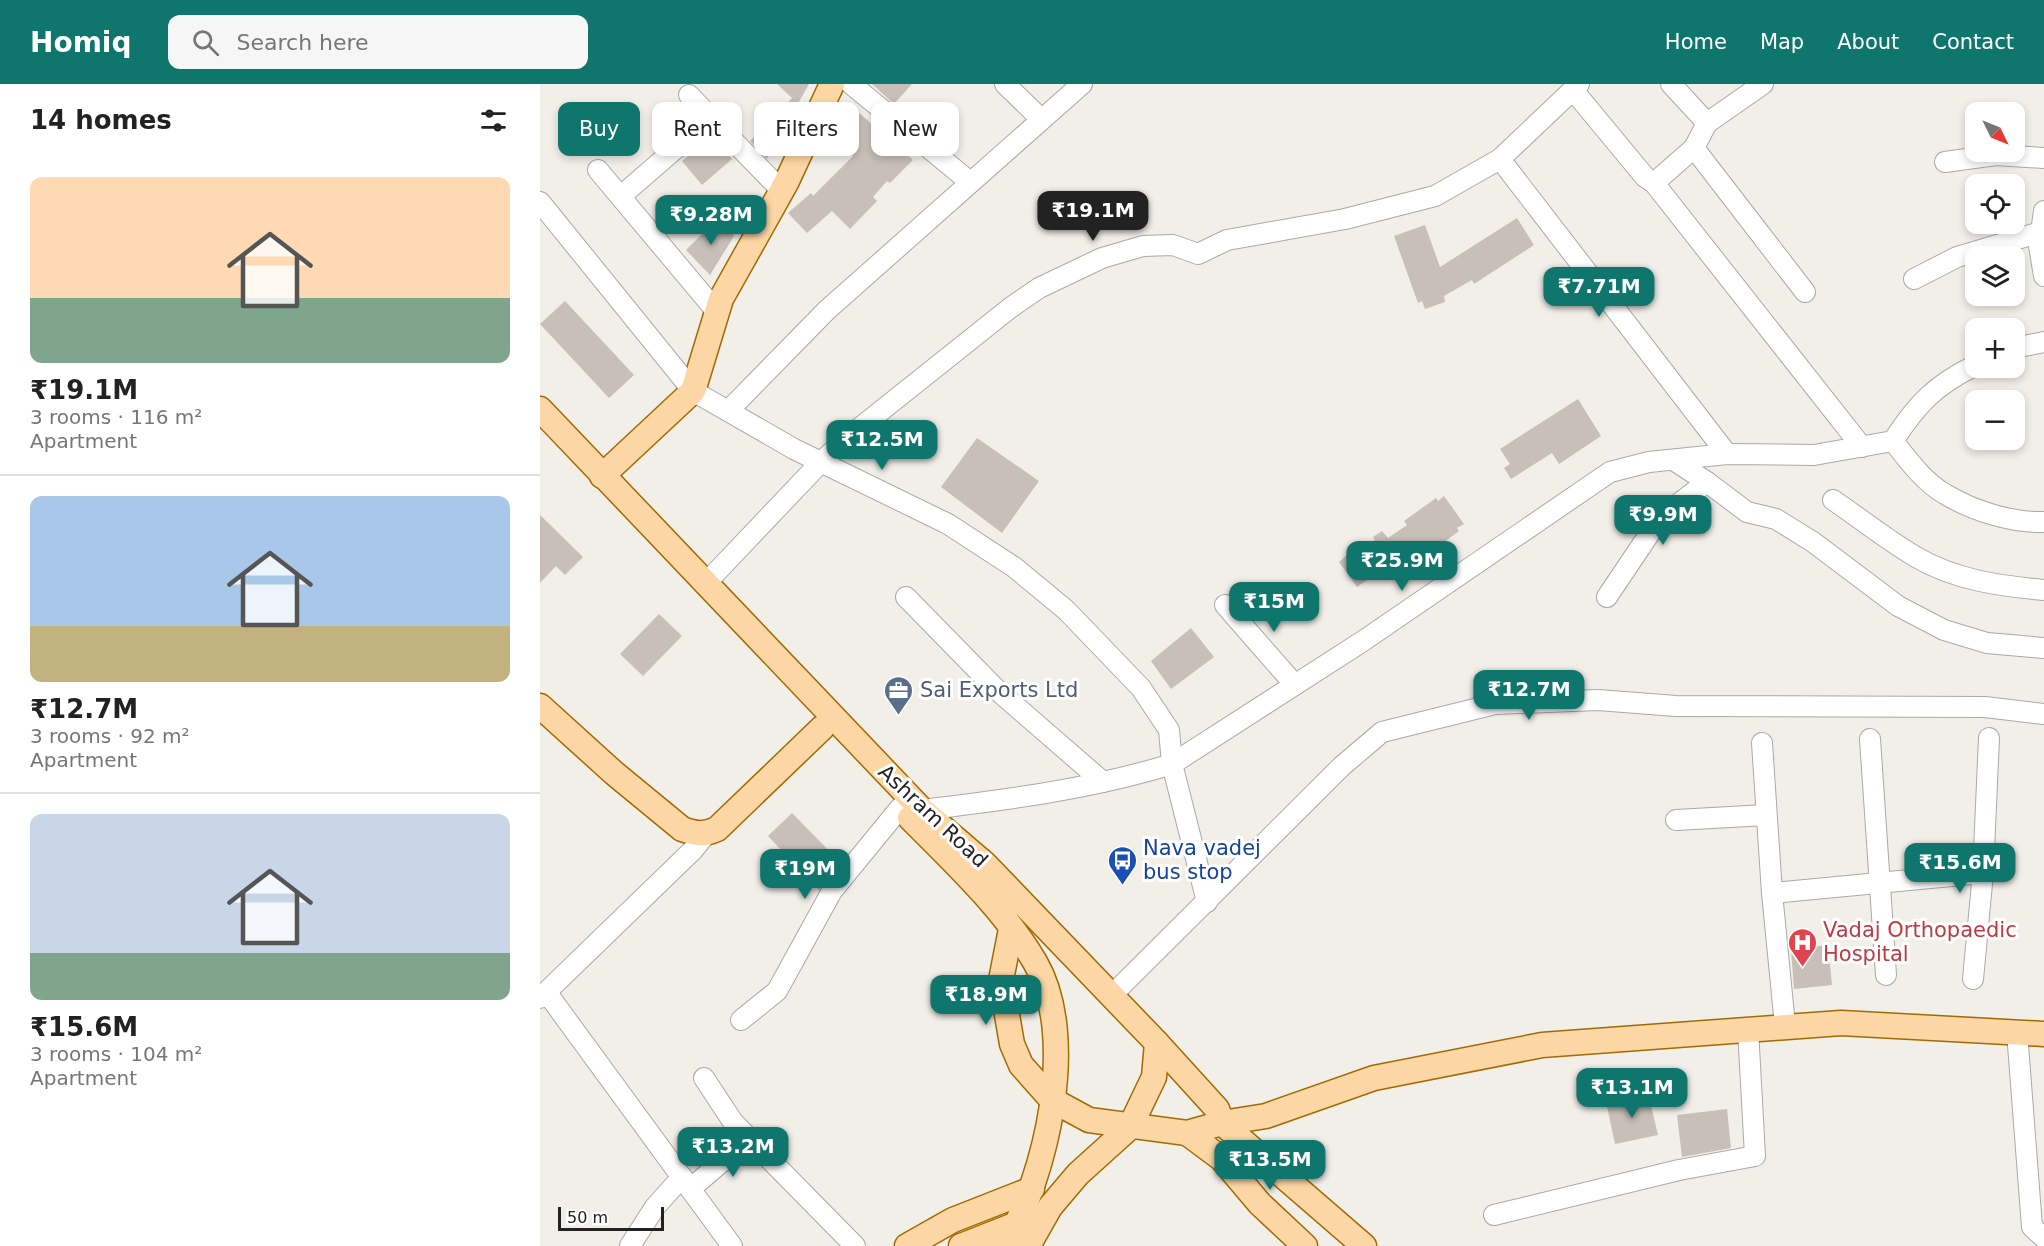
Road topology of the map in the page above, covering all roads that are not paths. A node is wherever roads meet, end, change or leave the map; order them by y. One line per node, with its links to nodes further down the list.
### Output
1 (832, 84): 21 (main road)
2 (851, 84): 19 (street)
3 (1005, 84): 10 (street)
4 (1082, 84): 10 (street)
5 (1671, 84): 11 (street)
6 (1763, 84): 11 (street)
7 (1576, 87): 16 (street); 20 (street)
8 (689, 95): 9 (street)
9 (696, 102)
10 (1041, 119): 19 (street)
11 (1707, 123): 12 (street)
12 (1694, 148): 20 (street); 28 (street)
13 (742, 150): 21 (street)
14 (667, 156): 22 (street)
15 (2044, 158): 17 (street)
16 (1500, 159): 39 (street); 41 (street)
17 (1945, 162)
18 (598, 170): 22 (street)
19 (969, 182): 35 (street)
20 (1654, 183): 38 (street)
21 (782, 191): 29 (main road)
22 (621, 196): 29 (street)
23 (540, 202): 33 (street)
24 (2044, 211): 25 (street)
25 (2043, 231): 26 (street); 27 (street)
26 (2044, 276)
27 (1914, 279)
28 (1805, 292)
29 (717, 312): 33 (main road)
30 (2044, 342): 31 (street)
31 (2025, 346)
32 (1965, 370): 37 (street)
33 (693, 391): 35 (street); 42 (main road)
34 (540, 409): 42 (main road, Ashram Road)
35 (728, 411): 41 (street)
36 (540, 429): 55 (main road, Ashram Road)
37 (1893, 441): 38 (street); 45 (street)
38 (1862, 447): 39 (street)
39 (1727, 454): 40 (street)
40 (1674, 461): 43 (street); 52 (street)
41 (821, 462): 46 (street); 59 (street)
42 (602, 476): 46 (main road, Ashram Road)
43 (1707, 482): 49 (street); 51 (street)
44 (1833, 500): 47 (street)
45 (2044, 522)
46 (705, 584): 61 (main road, Ashram Road)
47 (2044, 590)
48 (906, 597): 60 (street)
49 (1607, 597)
50 (1225, 605): 52 (street)
51 (2044, 648)
52 (1295, 685): 59 (street)
53 (540, 705): 64 (main road)
54 (2044, 714): 68 (street)
55 (822, 728): 61 (main road, Ashram Road); 64 (main road)
56 (1989, 738): 65 (street)
57 (1870, 739): 66 (street)
58 (1762, 743): 62 (street)
59 (1172, 764): 60 (street); 68 (street)
60 (1103, 782): 61 (street)
61 (911, 809): 69 (main road, Ashram Road); 73 (main road, Ashram Road); 75 (street)
62 (1766, 815): 63 (street); 67 (street)
63 (1676, 820)
64 (706, 834): 72 (street)
65 (1983, 873): 66 (street); 71 (street)
66 (1881, 883): 67 (street); 70 (street)
67 (1772, 893): 74 (street)
68 (1207, 903): 73 (street)
69 (1011, 929): 82 (main road, Ashram Road); 82 (main road)
70 (1886, 975)
71 (1973, 979)
72 (544, 996): 87 (street)
73 (1111, 996): 80 (main road, Ashram Road)
74 (1784, 1015): 76 (main road); 83 (main road)
75 (741, 1020)
76 (2044, 1022)
77 (1748, 1029): 78 (main road); 83 (main road); 90 (street)
78 (2017, 1032): 79 (main road); 92 (street)
79 (2044, 1034)
80 (1157, 1042): 83 (main road, Ashram Road); 84 (main road)
81 (704, 1078): 86 (street)
82 (1052, 1100): 84 (main road); 88 (main road, Ashram Road)
83 (1220, 1116): 85 (main road); 101 (main road, Ashram Road)
84 (1130, 1126): 85 (main road); 89 (main road)
85 (1187, 1132): 100 (main road)
86 (750, 1138): 87 (street); 95 (street)
87 (686, 1183): 93 (street); 94 (street)
88 (1032, 1189): 91 (main road, Ashram Road); 96 (main road)
89 (1050, 1207): 91 (main road); 99 (main road)
90 (1494, 1215)
91 (1017, 1225): 97 (main road); 98 (main road, Ashram Road)
92 (2044, 1238)
93 (630, 1246)
94 (732, 1246)
95 (855, 1246)
96 (907, 1246)
97 (961, 1246)
98 (1005, 1246)
99 (1028, 1246)
100 (1305, 1246)
101 (1364, 1246)

